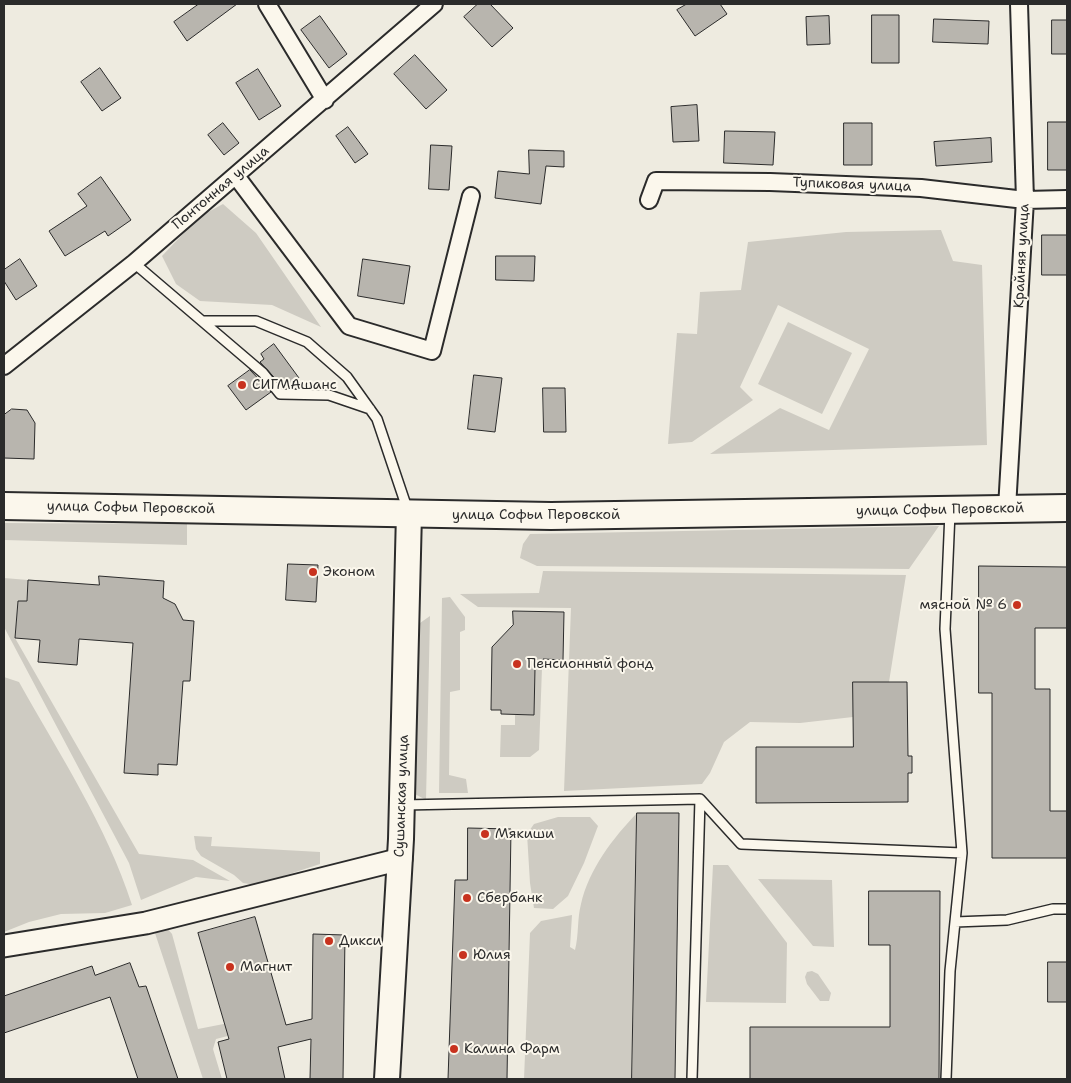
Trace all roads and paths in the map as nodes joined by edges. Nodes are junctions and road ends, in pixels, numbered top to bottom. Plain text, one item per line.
1 (266, 4) edge
2 (434, 4) edge
3 (1019, 4) edge
4 (325, 100) junction
5 (236, 176) junction
6 (471, 196) dead end
7 (1067, 199) edge
8 (650, 200) dead end
9 (1025, 200) junction
10 (134, 263) junction
11 (202, 321) junction
12 (4, 366) edge
13 (370, 409) junction
14 (4, 506) edge
15 (1007, 508) junction
16 (1067, 508) edge
17 (950, 509) junction
18 (408, 513) junction
19 (700, 799) junction
20 (402, 805) junction
21 (962, 853) junction
22 (401, 859) junction
23 (1067, 909) edge
24 (955, 922) junction
25 (4, 946) edge
26 (388, 1079) edge
27 (692, 1079) edge
28 (946, 1079) edge

1 - 4 street
2 - 4 street, Понтонная улица
3 - 9 street, Крайняя улица
4 - 5 street, Понтонная улица
5 - 6 street
5 - 10 street, Понтонная улица
7 - 9 street, Тупиковая улица
8 - 9 street, Тупиковая улица
9 - 15 street, Крайняя улица
10 - 11 lane
10 - 12 street, Понтонная улица
11 - 13 lane
11 - 13 lane
13 - 18 lane
14 - 18 main road, улица Софьи Перовской
15 - 16 main road, улица Софьи Перовской
15 - 17 main road, улица Софьи Перовской
17 - 18 main road, улица Софьи Перовской
17 - 21 lane
18 - 20 main road, Сушанская улица
19 - 20 lane
19 - 21 lane
19 - 27 lane
20 - 22 main road, Сушанская улица
21 - 24 lane
22 - 25 street
22 - 26 main road, Сушанская улица
23 - 24 lane
24 - 28 lane

